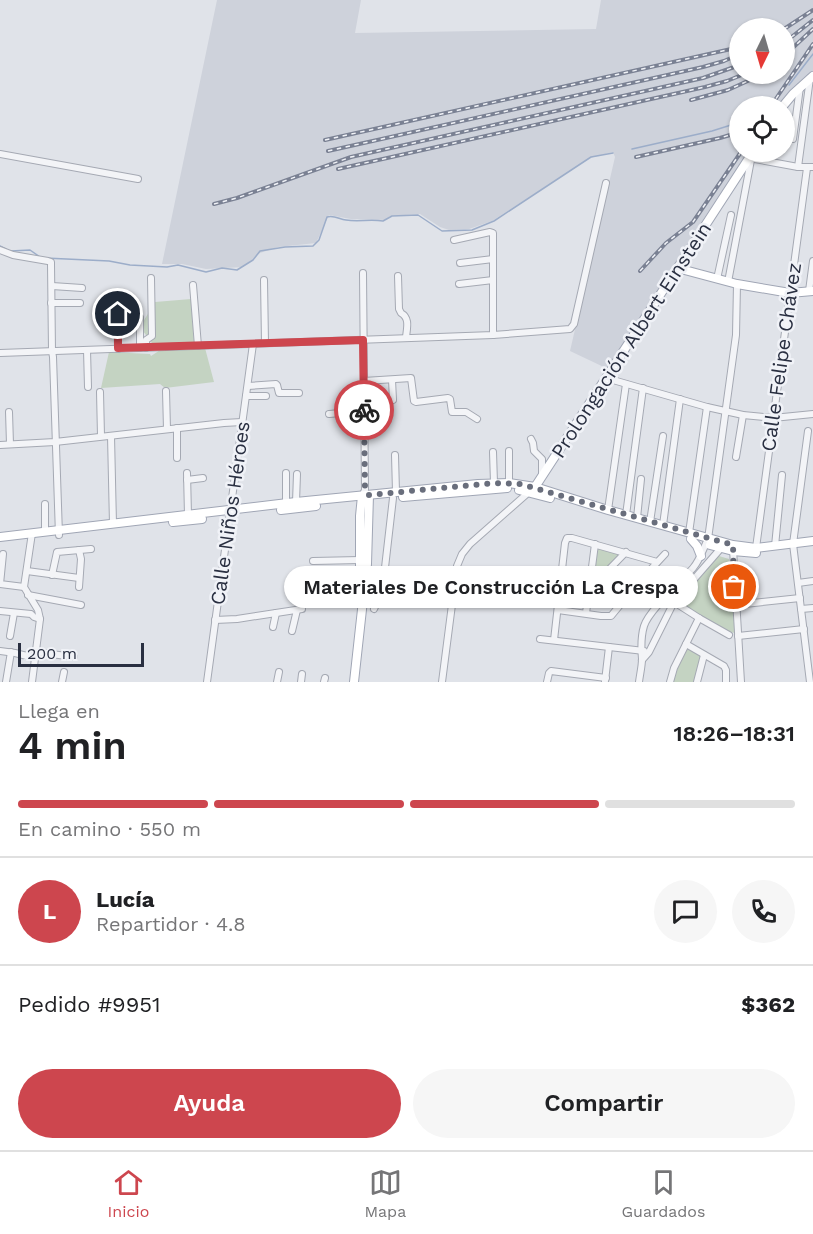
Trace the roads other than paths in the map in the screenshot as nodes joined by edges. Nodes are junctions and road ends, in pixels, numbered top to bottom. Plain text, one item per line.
1 (812, 77) edge
2 (800, 87) junction
3 (791, 96) edge
4 (795, 124) edge
5 (0, 154) edge
6 (747, 162) edge
7 (750, 162) edge
8 (777, 162) edge
9 (798, 167) junction
10 (810, 167) edge
11 (138, 179) dead end
12 (606, 183) dead end
13 (731, 215) dead end
14 (454, 240) dead end
15 (0, 250) edge
16 (493, 260) junction
17 (813, 261) edge
18 (460, 263) dead end
19 (677, 268) junction
20 (363, 273) dead end
21 (398, 276) dead end
22 (152, 278) dead end
23 (717, 279) junction
24 (264, 280) dead end
25 (493, 280) junction
26 (732, 283) junction
27 (459, 284) dead end
28 (193, 285) dead end
29 (52, 286) junction
30 (82, 288) dead end
31 (811, 291) edge
32 (790, 293) junction
33 (117, 297) dead end
34 (51, 303) junction
35 (80, 303) dead end
36 (140, 318) dead end
37 (492, 335) junction
38 (406, 337) junction
39 (363, 340) junction
40 (265, 343) junction
41 (253, 344) junction
42 (198, 346) junction
43 (118, 348) junction
44 (143, 348) junction
45 (87, 350) junction
46 (52, 351) junction
47 (0, 353) edge
48 (606, 378) junction
49 (392, 380) junction
50 (364, 381) junction
51 (626, 384) junction
52 (248, 386) junction
53 (88, 387) dead end
54 (643, 388) junction
55 (166, 391) dead end
56 (100, 392) dead end
57 (299, 393) dead end
58 (246, 396) junction
59 (266, 396) dead end
60 (680, 399) junction
61 (393, 400) dead end
62 (707, 407) junction
63 (726, 411) junction
64 (9, 412) dead end
65 (389, 413) dead end
66 (329, 414) dead end
67 (813, 414) edge
68 (364, 415) junction
69 (743, 415) junction
70 (773, 418) junction
71 (477, 419) dead end
72 (242, 422) junction
73 (344, 423) dead end
74 (177, 428) junction
75 (167, 429) junction
76 (808, 431) dead end
77 (101, 436) junction
78 (111, 436) junction
79 (663, 436) dead end
80 (531, 439) dead end
81 (55, 442) junction
82 (10, 444) junction
83 (0, 445) edge
84 (509, 451) dead end
85 (493, 452) dead end
86 (395, 455) dead end
87 (736, 457) dead end
88 (177, 458) dead end
89 (286, 473) dead end
90 (297, 474) dead end
91 (782, 475) dead end
92 (202, 478) dead end
93 (541, 478) junction
94 (641, 479) dead end
95 (494, 483) junction
96 (509, 483) junction
97 (532, 490) junction
98 (395, 495) junction
99 (365, 496) junction
100 (296, 502) junction
101 (45, 504) dead end
102 (286, 504) junction
103 (608, 510) junction
104 (229, 513) junction
105 (188, 515) junction
106 (626, 515) junction
107 (637, 518) junction
108 (650, 522) junction
109 (113, 524) junction
110 (663, 525) junction
111 (45, 532) junction
112 (58, 533) junction
113 (32, 536) junction
114 (690, 536) junction
115 (0, 537) edge
116 (813, 541) edge
117 (0, 542) edge
118 (707, 542) junction
119 (595, 544) junction
120 (775, 546) junction
121 (728, 547) junction
122 (793, 547) junction
123 (813, 547) edge
124 (756, 548) junction
125 (91, 549) dead end
126 (79, 550) junction
127 (626, 552) junction
128 (665, 554) dead end
129 (701, 556) junction
130 (2, 559) edge
131 (360, 560) junction
132 (313, 561) dead end
133 (657, 562) junction
134 (27, 571) junction
135 (52, 575) junction
136 (79, 578) junction
137 (813, 581) edge
138 (362, 582) junction
139 (639, 582) junction
140 (798, 583) junction
141 (0, 584) edge
142 (24, 586) junction
143 (79, 587) dead end
144 (680, 589) junction
145 (590, 590) junction
146 (28, 595) junction
147 (364, 596) junction
148 (43, 597) junction
149 (380, 597) junction
150 (800, 598) junction
151 (674, 602) junction
152 (660, 604) junction
153 (81, 605) dead end
154 (735, 605) junction
155 (36, 607) junction
156 (813, 608) edge
157 (374, 609) dead end
158 (801, 609) junction
159 (558, 610) junction
160 (0, 611) edge
161 (14, 613) junction
162 (276, 613) junction
163 (586, 613) junction
164 (31, 614) junction
165 (699, 618) junction
166 (40, 619) junction
167 (215, 620) junction
168 (273, 627) dead end
169 (804, 629) junction
170 (292, 631) dead end
171 (729, 635) dead end
172 (10, 636) dead end
173 (738, 636) junction
174 (540, 639) dead end
175 (554, 640) junction
176 (686, 644) junction
177 (609, 647) junction
178 (0, 651) edge
179 (641, 651) junction
180 (11, 652) junction
181 (649, 652) junction
182 (35, 655) junction
183 (704, 655) junction
184 (74, 657) dead end
185 (642, 661) junction
186 (64, 672) dead end
187 (279, 672) dead end
188 (302, 674) dead end
189 (579, 674) junction
190 (4, 677) edge
191 (606, 680) edge
192 (32, 682) edge
193 (62, 682) edge
194 (207, 682) edge
195 (277, 682) edge
196 (301, 682) edge
197 (349, 682) edge
198 (354, 682) edge
199 (442, 682) edge
200 (547, 682) edge
201 (578, 682) edge
202 (639, 682) edge
203 (670, 682) edge
204 (697, 682) edge
205 (726, 682) edge
206 (741, 682) edge
207 (810, 682) edge

1 - 2 main road
1 - 9 street
2 - 3 main road
2 - 4 street
5 - 11 street
6 - 19 main road, Prolongación Albert Einstein
7 - 26 street
8 - 9 street
9 - 10 street
10 - 32 street, Calle Felipe Chávez
12 - 37 street
13 - 23 street
14 - 16 street
15 - 29 street
16 - 18 street
16 - 25 street
17 - 31 street
19 - 23 main road
19 - 48 main road, Prolongación Albert Einstein
20 - 39 street
21 - 38 street
22 - 44 street
23 - 26 main road
24 - 40 street
25 - 27 street
25 - 37 street
26 - 32 main road
26 - 63 street
28 - 42 street
29 - 30 street
29 - 34 street
31 - 32 main road
32 - 70 street, Calle Felipe Chávez
33 - 43 street
34 - 35 street
34 - 46 street
36 - 44 street
37 - 38 street
38 - 39 street
39 - 40 street
39 - 50 street
40 - 41 street
41 - 42 street
41 - 52 street, Calle Niños Héroes
42 - 44 street
43 - 44 street
43 - 45 street
45 - 46 street
45 - 53 street
46 - 47 street
46 - 81 street
48 - 51 street
48 - 93 main road, Prolongación Albert Einstein
49 - 50 street
49 - 61 street
49 - 71 street
50 - 68 street
51 - 54 street
51 - 103 street
52 - 57 street
52 - 58 street, Calle Niños Héroes
54 - 60 street
54 - 106 street
55 - 75 street
56 - 77 street
58 - 59 street
58 - 72 street, Calle Niños Héroes
60 - 62 street
60 - 110 street
62 - 63 street
62 - 114 street
63 - 69 street
63 - 118 street
64 - 82 street
65 - 68 street
66 - 68 street
67 - 70 street
68 - 73 street
68 - 99 street
69 - 70 street
69 - 87 street
70 - 124 street, Calle Felipe Chávez
72 - 74 street
72 - 104 street, Calle Niños Héroes
74 - 75 street
74 - 88 street
75 - 78 street
76 - 122 street
77 - 78 street
77 - 81 street
78 - 109 street
79 - 108 street
80 - 93 street
81 - 82 street
81 - 112 street
82 - 83 street
84 - 96 street
85 - 95 street
86 - 98 street
89 - 102 street
90 - 100 street
91 - 120 street
92 - 105 street
93 - 97 main road, Prolongación Albert Einstein
94 - 107 street
95 - 96 main road
95 - 98 main road
96 - 97 main road
97 - 98 main road
97 - 103 main road
97 - 114 main road
97 - 199 street, Prolongación Albert Einstein
98 - 99 main road
98 - 149 street
99 - 100 main road
99 - 104 main road
99 - 131 main road
99 - 138 main road
100 - 102 main road
101 - 111 street
102 - 104 main road
103 - 106 main road
104 - 105 main road
104 - 112 main road
104 - 167 street, Calle Niños Héroes
105 - 109 main road
106 - 107 main road
107 - 108 main road
108 - 110 main road
109 - 112 main road
110 - 114 main road
111 - 112 main road
111 - 113 main road
112 - 113 main road
113 - 115 main road
113 - 117 main road
113 - 134 street
114 - 118 main road
114 - 129 main road
116 - 122 main road
118 - 121 main road
118 - 129 street
119 - 127 street
119 - 145 street
119 - 159 street
120 - 122 main road
120 - 124 main road
121 - 122 main road
121 - 124 main road
121 - 144 street
121 - 154 street
122 - 123 main road
122 - 140 street
125 - 126 street
126 - 135 street
126 - 136 street
127 - 133 street
127 - 145 street
128 - 133 street
129 - 144 street
130 - 141 street
131 - 132 street
131 - 138 main road
133 - 139 street
134 - 135 street
134 - 142 street
135 - 136 street
136 - 143 street
137 - 140 street
138 - 147 main road
138 - 197 main road
139 - 152 street
139 - 163 street
140 - 150 street
141 - 142 street
142 - 146 street
144 - 151 street
144 - 152 street
145 - 163 street
146 - 148 street
146 - 155 street
147 - 149 street
147 - 198 main road
148 - 153 street
148 - 155 street
149 - 157 street
150 - 154 street
150 - 158 street
151 - 165 street
151 - 181 street
152 - 179 street
154 - 173 street
155 - 164 street
155 - 166 street
156 - 158 street
158 - 169 street
159 - 163 street
159 - 175 street
160 - 161 street
161 - 164 street
161 - 172 street
162 - 167 street
162 - 168 street
162 - 170 street
164 - 166 street
165 - 171 street
165 - 176 street
166 - 182 street
167 - 194 street, Calle Niños Héroes
169 - 173 street
169 - 207 street
173 - 206 street
174 - 175 street
175 - 177 street
176 - 183 street
176 - 203 street
177 - 179 street
177 - 191 street
178 - 180 street
179 - 181 street
179 - 185 street
180 - 182 street
180 - 190 street
181 - 185 street
182 - 184 street
182 - 192 street
183 - 204 street
183 - 205 street
185 - 202 street
186 - 193 street
187 - 195 street
188 - 196 street
189 - 191 street
189 - 200 street
189 - 201 street

